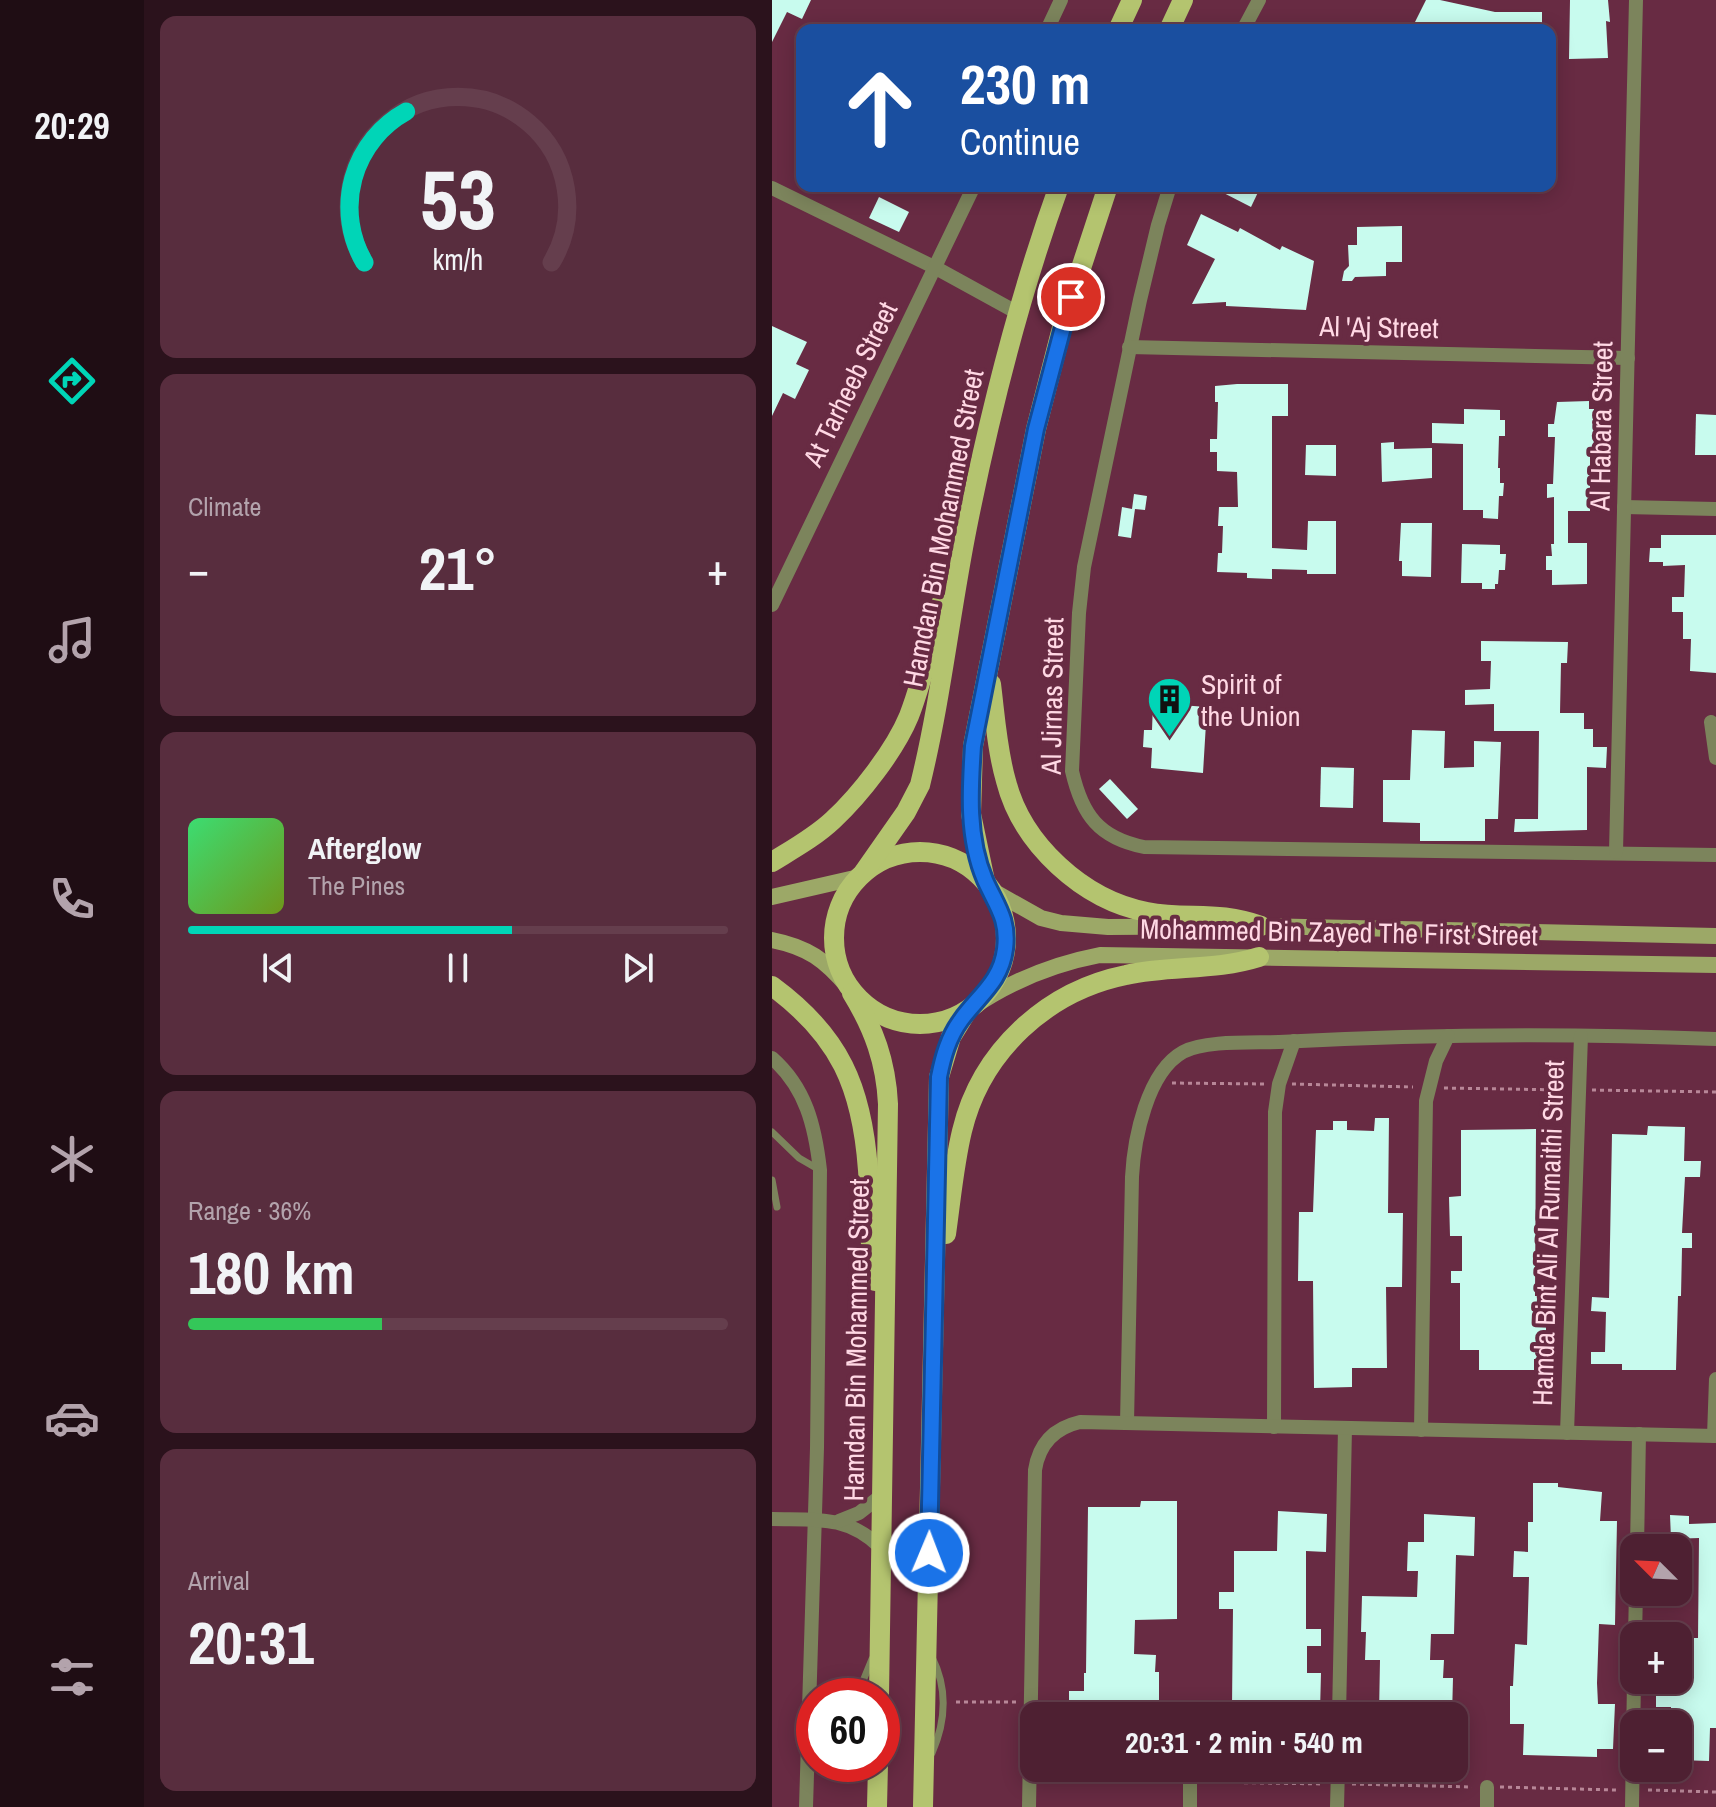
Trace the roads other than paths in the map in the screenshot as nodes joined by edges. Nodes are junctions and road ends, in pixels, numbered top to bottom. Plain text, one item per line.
1 (1061, 0) edge
2 (1132, 0) edge
3 (1183, 0) edge
4 (1259, 0) edge
5 (1636, 0) edge
6 (1050, 24) edge
7 (1121, 24) edge
8 (1172, 24) edge
9 (1246, 24) edge
10 (772, 188) edge
11 (971, 192) edge
12 (1057, 192) edge
13 (1106, 192) edge
14 (1168, 192) edge
15 (936, 268) junction
16 (1018, 313) junction
17 (1129, 347) junction
18 (1628, 358) junction
19 (1624, 507) junction
20 (1716, 509) edge
21 (967, 528) junction
22 (772, 605) edge
23 (989, 664) junction
24 (1711, 722) dead end
25 (1716, 758) edge
26 (1616, 852) junction
27 (1716, 855) edge
28 (772, 862) edge
29 (862, 874) junction
30 (989, 886) junction
31 (772, 897) edge
32 (1261, 926) junction
33 (1716, 936) edge
34 (772, 940) edge
35 (1259, 957) junction
36 (1716, 965) edge
37 (772, 986) edge
38 (850, 990) junction
39 (970, 1009) junction
40 (1448, 1036) junction
41 (1581, 1036) junction
42 (1716, 1039) edge
43 (1294, 1041) junction
44 (772, 1058) edge
45 (772, 1132) edge
46 (820, 1170) junction
47 (772, 1180) edge
48 (777, 1207) dead end
49 (883, 1322) junction
50 (933, 1333) junction
51 (1716, 1379) edge
52 (1127, 1423) junction
53 (1274, 1427) junction
54 (1345, 1428) junction
55 (1421, 1430) junction
56 (1567, 1433) junction
57 (1639, 1434) junction
58 (1715, 1436) edge
59 (882, 1495) junction
60 (772, 1519) edge
61 (813, 1520) junction
62 (839, 1521) junction
63 (1637, 1534) edge
64 (880, 1547) junction
65 (927, 1646) junction
66 (879, 1647) junction
67 (865, 1678) edge
68 (879, 1678) edge
69 (1634, 1694) edge
70 (1339, 1702) edge
71 (924, 1769) junction
72 (878, 1782) edge
73 (1190, 1782) road end
74 (1337, 1782) edge
75 (1487, 1787) road end
76 (806, 1807) edge
77 (877, 1807) edge
78 (923, 1807) edge
79 (1029, 1807) edge
80 (1190, 1807) edge
81 (1337, 1807) edge
82 (1487, 1807) edge
83 (1632, 1807) edge

1 - 6 street
2 - 7 main road
3 - 8 main road
4 - 9 street
5 - 18 street, Al Habara Street
10 - 15 street
11 - 15 street, At Tarheeb Street
12 - 16 main road, Hamdan Bin Mohammed Street
13 - 23 main road
14 - 17 street, Al Jirnas Street
15 - 16 street
15 - 22 street, At Tarheeb Street
16 - 21 main road, Hamdan Bin Mohammed Street
17 - 18 street, Al 'Aj Street
17 - 26 street, Al Jirnas Street
18 - 19 street, Al Habara Street
19 - 20 street
19 - 26 street, Al Habara Street
21 - 28 main road
21 - 29 main road, Hamdan Bin Mohammed Street
23 - 30 main road
23 - 32 main road
24 - 25 street
26 - 27 street, Al Jirnas Street
29 - 30 main road
29 - 31 main road
29 - 38 main road
30 - 32 main road, Mohammed Bin Zayed The First Street
30 - 39 main road
32 - 33 main road, Mohammed Bin Zayed The First Street
34 - 38 main road
35 - 36 main road, Mohammed Bin Zayed The First Street
35 - 39 main road, Mohammed Bin Zayed The First Street
35 - 50 main road
37 - 49 main road
38 - 39 main road
38 - 49 main road, Hamdan Bin Mohammed Street
39 - 50 main road
40 - 41 street
40 - 43 street
40 - 55 street
41 - 42 street
41 - 56 street, Hamda Bint Ali Al Rumaithi Street
43 - 52 street
43 - 53 street
44 - 46 street
45 - 46 lane
46 - 61 street
47 - 48 lane
49 - 59 main road, Hamdan Bin Mohammed Street
50 - 65 main road
51 - 58 street, Hamda Bint Ali Al Rumaithi Street
52 - 53 street, Hamda Bint Ali Al Rumaithi Street
52 - 79 street, Hamda Bint Ali Al Rumaithi Street
53 - 54 street, Hamda Bint Ali Al Rumaithi Street
54 - 55 street, Hamda Bint Ali Al Rumaithi Street
54 - 70 street
55 - 56 street, Hamda Bint Ali Al Rumaithi Street
56 - 57 street, Hamda Bint Ali Al Rumaithi Street
57 - 58 street, Hamda Bint Ali Al Rumaithi Street
57 - 63 street
59 - 62 street
59 - 64 main road, Hamdan Bin Mohammed Street
60 - 61 street
61 - 62 street
61 - 76 street
62 - 64 street
64 - 66 main road, Hamdan Bin Mohammed Street
65 - 71 main road
65 - 71 lane
66 - 67 lane
66 - 68 main road, Hamdan Bin Mohammed Street
69 - 83 street
71 - 78 main road
72 - 77 main road
73 - 80 street
74 - 81 street
75 - 82 street

